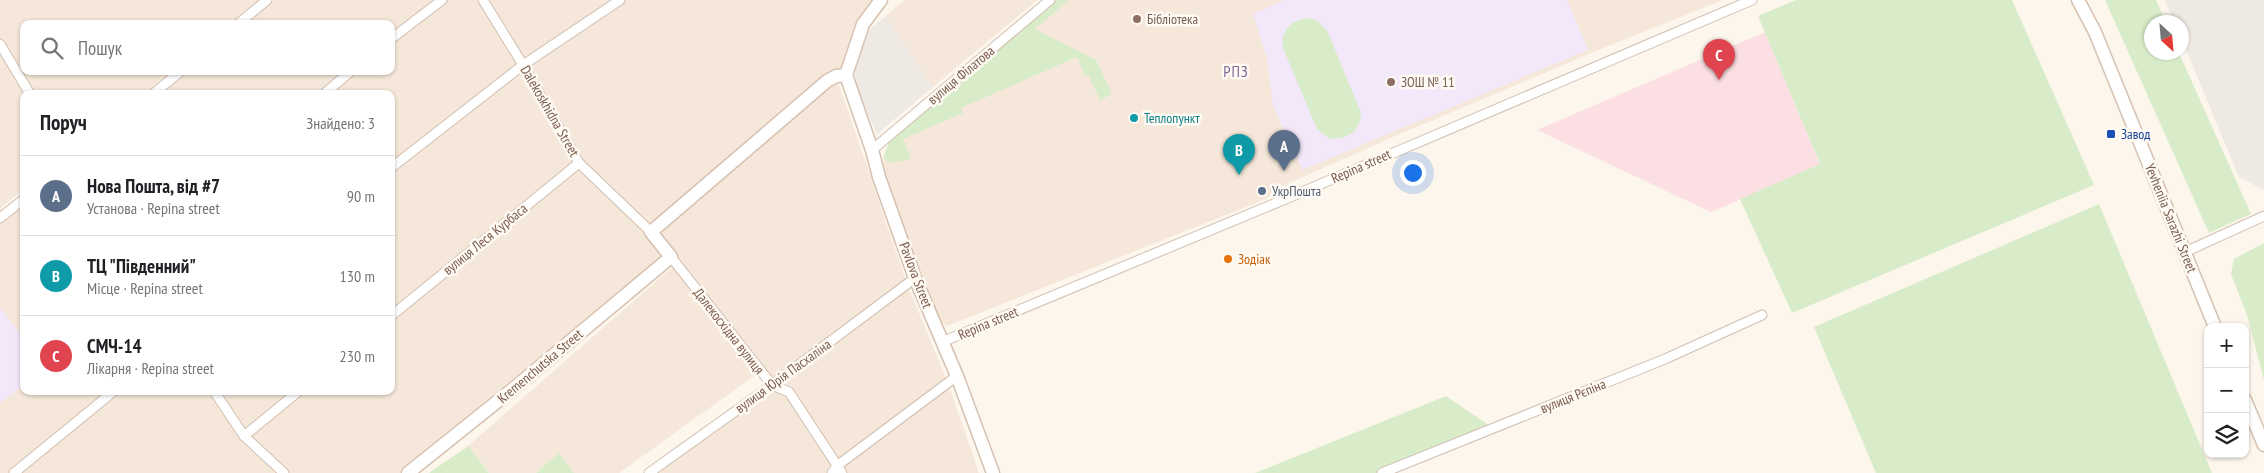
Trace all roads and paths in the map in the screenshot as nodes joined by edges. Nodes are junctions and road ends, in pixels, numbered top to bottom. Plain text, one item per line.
1 (267, 0) edge
2 (442, 0) edge
3 (482, 0) edge
4 (620, 0) edge
5 (881, 0) edge
6 (1050, 0) edge
7 (1752, 0) edge
8 (2078, 0) edge
9 (243, 20) edge
10 (395, 36) edge
11 (0, 44) edge
12 (524, 65) junction
13 (176, 75) edge
14 (346, 75) edge
15 (846, 75) junction
16 (28, 90) edge
17 (158, 90) edge
18 (329, 90) edge
19 (872, 150) junction
20 (579, 163) junction
21 (395, 165) edge
22 (20, 202) edge
23 (2264, 216) edge
24 (0, 218) edge
25 (650, 232) junction
26 (2185, 252) junction
27 (670, 257) junction
28 (915, 278) junction
29 (395, 313) edge
30 (1762, 315) dead end
31 (2213, 323) edge
32 (942, 342) junction
33 (958, 376) junction
34 (772, 385) junction
35 (109, 395) edge
36 (217, 395) edge
37 (294, 395) edge
38 (2249, 409) edge
39 (244, 436) junction
40 (2264, 445) edge
41 (837, 470) edge
42 (14, 473) edge
43 (284, 473) edge
44 (408, 473) edge
45 (649, 473) edge
46 (993, 473) edge
47 (1382, 473) edge

1 - 9 street
2 - 10 street
3 - 12 street, Dalekoskhidna Street
4 - 12 street
5 - 15 street
6 - 19 street, вулиця Філатова
7 - 32 street, Repina street
8 - 26 street, Yevheniia Sarazhi Street
11 - 16 street
12 - 20 street, Dalekoskhidna Street
12 - 21 street
13 - 17 street
14 - 18 street
15 - 19 street, Pavlova Street
15 - 25 street
19 - 28 street, Pavlova Street
20 - 25 street, Dalekoskhidna Street
20 - 29 street, вулиця Леся Курбаса
22 - 24 street
23 - 26 street
25 - 27 street, Dalekoskhidna Street
26 - 31 street, Yevheniia Sarazhi Street
27 - 34 street, Далекосхідна вулиця
27 - 44 street, Kremenchutska Street
28 - 32 street, Pavlova Street
28 - 34 street, вулиця Юрія Пасхаліна
30 - 47 street, вулиця Рєпіна
32 - 33 street, Pavlova Street
33 - 41 street
33 - 46 street, Pavlova Street
34 - 41 street, Далекосхідна вулиця
34 - 45 street, вулиця Юрія Пасхаліна
35 - 42 street
36 - 39 street
37 - 39 street
38 - 40 street
39 - 43 street

